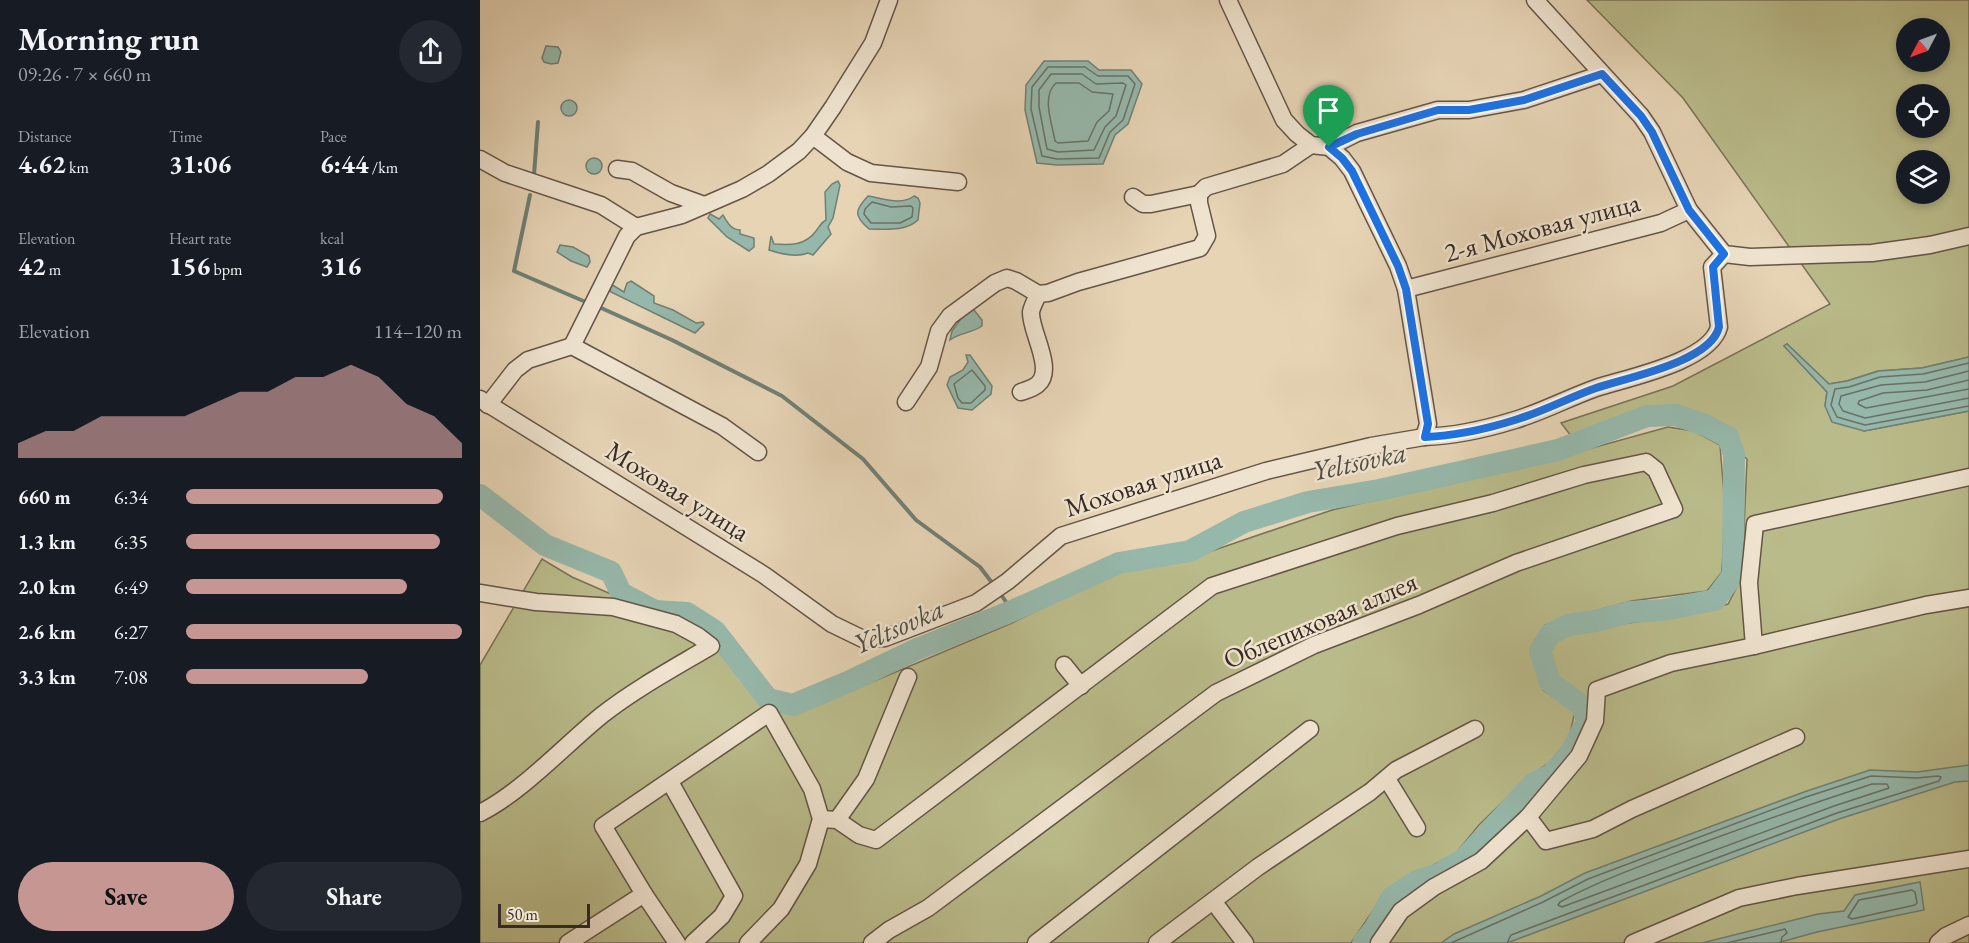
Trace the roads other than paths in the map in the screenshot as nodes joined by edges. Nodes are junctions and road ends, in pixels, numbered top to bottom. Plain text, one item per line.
1 (890, 0) edge
2 (1228, 0) edge
3 (1535, 0) edge
4 (1602, 74) junction
5 (813, 136) junction
6 (1311, 145) junction
7 (1329, 147) junction
8 (480, 159) edge
9 (617, 168) dead end
10 (958, 182) dead end
11 (1199, 194) junction
12 (1133, 197) dead end
13 (704, 205) junction
14 (1689, 210) junction
15 (636, 227) junction
16 (1969, 236) edge
17 (1724, 254) junction
18 (1406, 289) junction
19 (1043, 294) junction
20 (572, 346) junction
21 (1022, 392) dead end
22 (484, 402) edge
23 (906, 402) dead end
24 (1425, 437) junction
25 (758, 452) dead end
26 (1969, 477) edge
27 (480, 593) edge
28 (1969, 598) edge
29 (1754, 646) junction
30 (1064, 665) dead end
31 (908, 678) dead end
32 (1081, 686) junction
33 (1310, 729) dead end
34 (1476, 729) dead end
35 (1796, 737) dead end
36 (1387, 779) junction
37 (670, 782) junction
38 (480, 813) edge
39 (1528, 817) junction
40 (829, 820) junction
41 (1417, 828) dead end
42 (1969, 859) edge
43 (644, 894) junction
44 (1213, 901) junction
45 (1969, 925) edge
46 (568, 943) edge
47 (676, 943) edge
48 (693, 943) edge
49 (748, 943) edge
50 (872, 943) edge
51 (1036, 943) edge
52 (1157, 943) edge
53 (1245, 943) edge
54 (1379, 943) edge
55 (1633, 943) edge
56 (1938, 943) edge

1 - 5 street
2 - 6 street
3 - 4 street
4 - 7 street
4 - 14 street
5 - 10 street
5 - 13 street
6 - 7 street
6 - 11 street
7 - 18 street
8 - 15 street
9 - 13 street
11 - 12 street
11 - 19 street
13 - 15 street
14 - 17 street
14 - 18 street, 2-я Моховая улица
15 - 20 street
16 - 17 street
17 - 24 street, Моховая улица
18 - 24 street
19 - 21 street
19 - 23 street
20 - 22 street
20 - 25 street
22 - 24 street, Моховая улица
26 - 29 street
27 - 38 street
28 - 29 street
29 - 39 street
30 - 32 street
31 - 40 street
32 - 40 street
32 - 50 street, Облепиховая аллея
33 - 51 street
34 - 36 street
35 - 39 street
36 - 41 street
36 - 44 street
37 - 40 street
37 - 43 street
37 - 48 street
39 - 54 street
40 - 49 street
42 - 55 street
43 - 46 street
43 - 47 street
44 - 52 street
44 - 53 street
45 - 56 street

